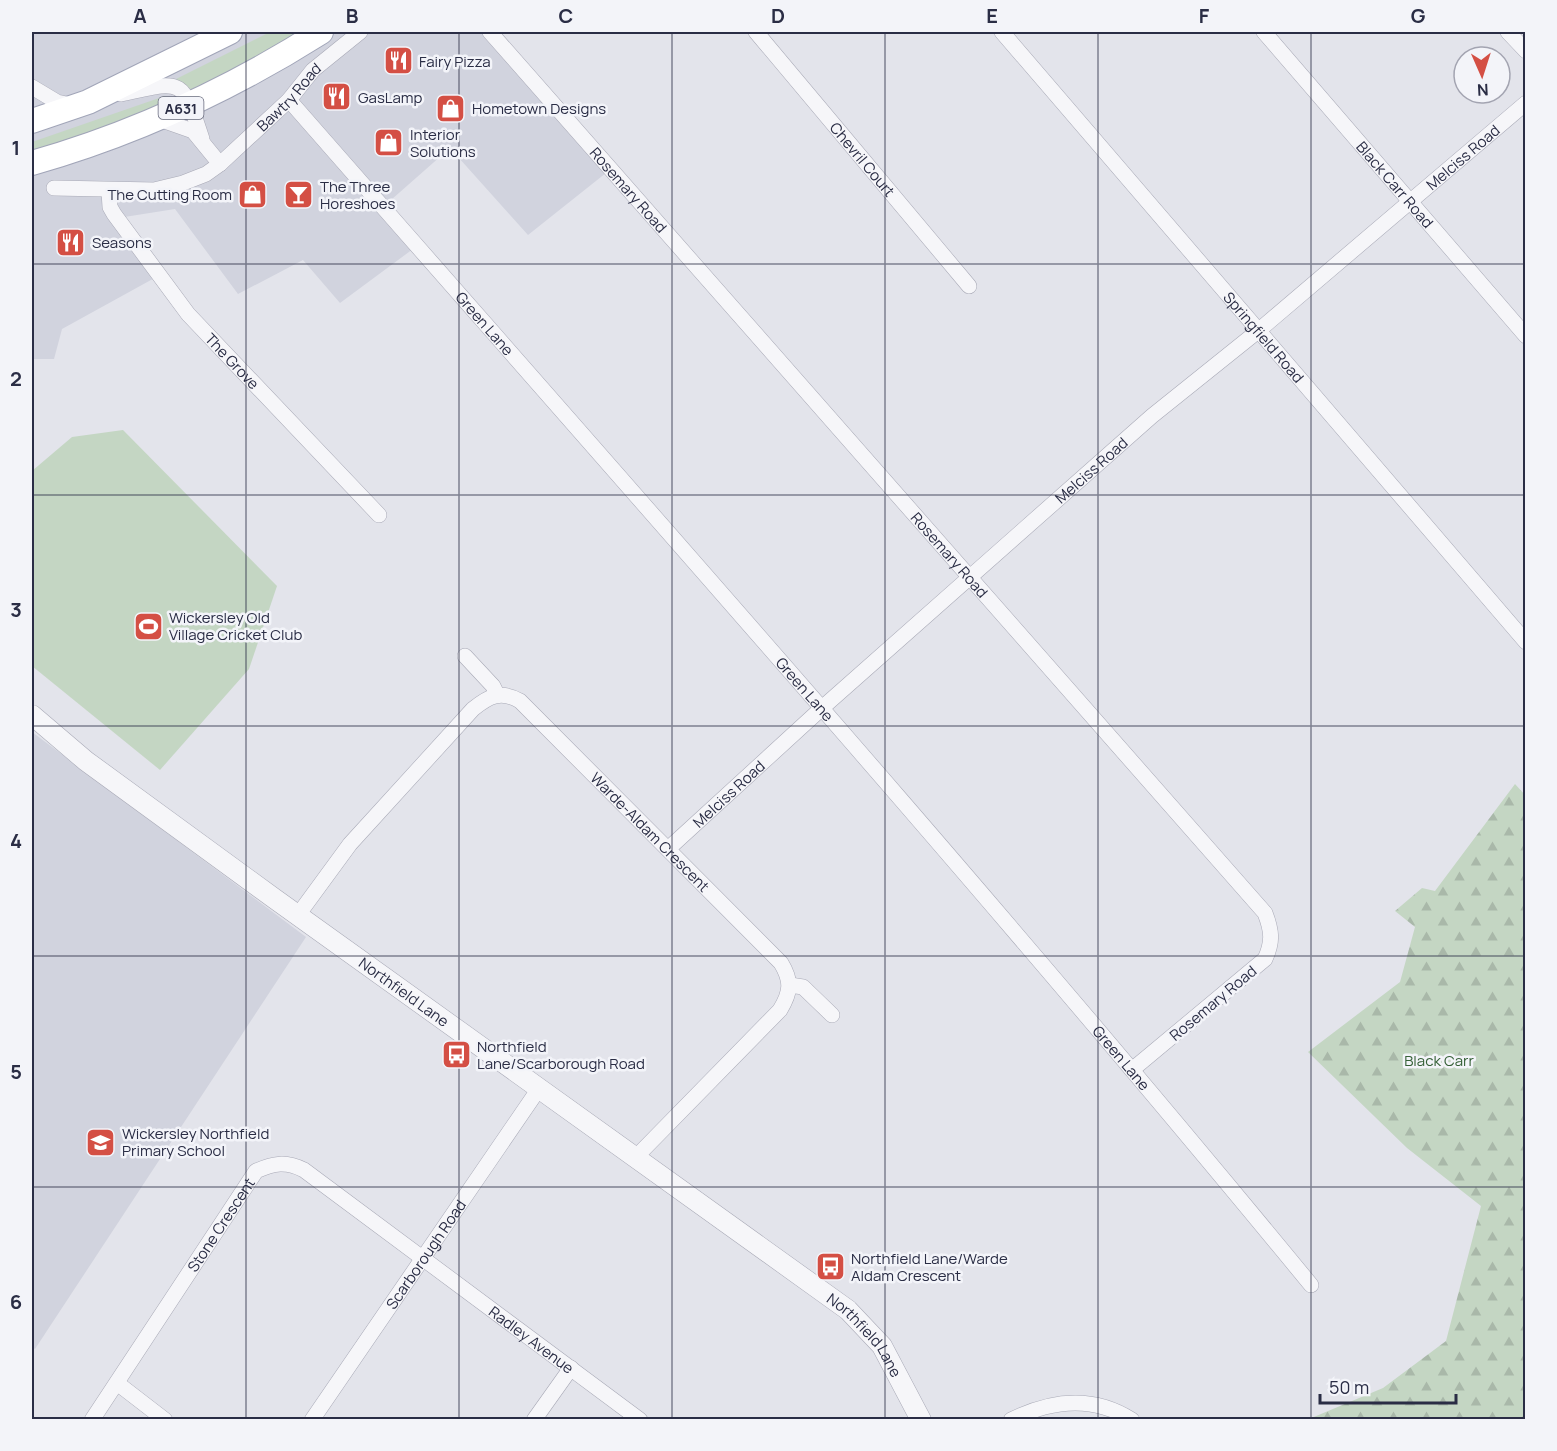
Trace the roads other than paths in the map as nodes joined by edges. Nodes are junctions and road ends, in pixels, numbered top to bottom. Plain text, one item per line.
1 (230, 32) edge
2 (321, 32) edge
3 (360, 32) edge
4 (490, 32) edge
5 (756, 32) edge
6 (1002, 32) edge
7 (1264, 32) edge
8 (1508, 32) edge
9 (1526, 51) edge
10 (32, 87) edge
11 (289, 100) junction
12 (190, 103) junction
13 (1526, 103) edge
14 (82, 104) junction
15 (156, 118) junction
16 (32, 121) edge
17 (202, 139) junction
18 (32, 163) edge
19 (220, 164) junction
20 (54, 188) dead end
21 (109, 191) junction
22 (1410, 202) junction
23 (969, 286) dead end
24 (1258, 331) junction
25 (1526, 336) edge
26 (379, 515) dead end
27 (970, 578) junction
28 (1526, 642) edge
29 (465, 656) dead end
30 (497, 694) junction
31 (822, 708) junction
32 (32, 715) edge
33 (668, 849) junction
34 (298, 915) junction
35 (790, 985) junction
36 (832, 1015) dead end
37 (1133, 1069) junction
38 (538, 1090) junction
39 (636, 1157) junction
40 (422, 1258) junction
41 (1311, 1285) dead end
42 (571, 1368) junction
43 (117, 1383) junction
44 (92, 1419) edge
45 (165, 1419) edge
46 (312, 1419) edge
47 (534, 1419) edge
48 (640, 1419) edge
49 (921, 1419) edge
50 (1011, 1419) edge
51 (1132, 1419) edge

1 - 14 main road
2 - 12 main road, Bawtry Road / A631
3 - 11 street, Bawtry Road
4 - 27 street, Rosemary Road
5 - 23 street, Chevril Court
6 - 24 street, Springfield Road
7 - 22 street, Black Carr Road
8 - 9 street
10 - 14 street
11 - 19 street, Bawtry Road
11 - 31 street, Green Lane
12 - 14 street
12 - 15 main road, Bawtry Road / A631
12 - 17 street
13 - 22 street, Melciss Road
14 - 16 main road
15 - 17 street
15 - 18 main road, Bawtry Road / A631
17 - 19 street
19 - 21 street, Bawtry Road
20 - 21 street, Bawtry Road
21 - 26 street, The Grove
22 - 24 street, Melciss Road
22 - 25 street, Black Carr Road
24 - 27 street, Melciss Road
24 - 28 street, Springfield Road
27 - 31 street, Melciss Road
27 - 37 street, Rosemary Road
29 - 30 street
30 - 33 street, Warde-Aldam Crescent
30 - 34 street
31 - 33 street, Melciss Road
31 - 37 street, Green Lane
32 - 34 street, Northfield Lane
33 - 35 street, Warde-Aldam Crescent
34 - 38 street, Northfield Lane
35 - 36 street
35 - 39 street
37 - 41 street, Green Lane
38 - 39 street, Northfield Lane
38 - 40 street, Scarborough Road
39 - 49 street, Northfield Lane
40 - 42 street, Radley Avenue
40 - 43 street, Stone Crescent
40 - 46 street, Scarborough Road
42 - 47 street
42 - 48 street, Radley Avenue
43 - 44 street, Stone Crescent
43 - 45 street
50 - 51 street

